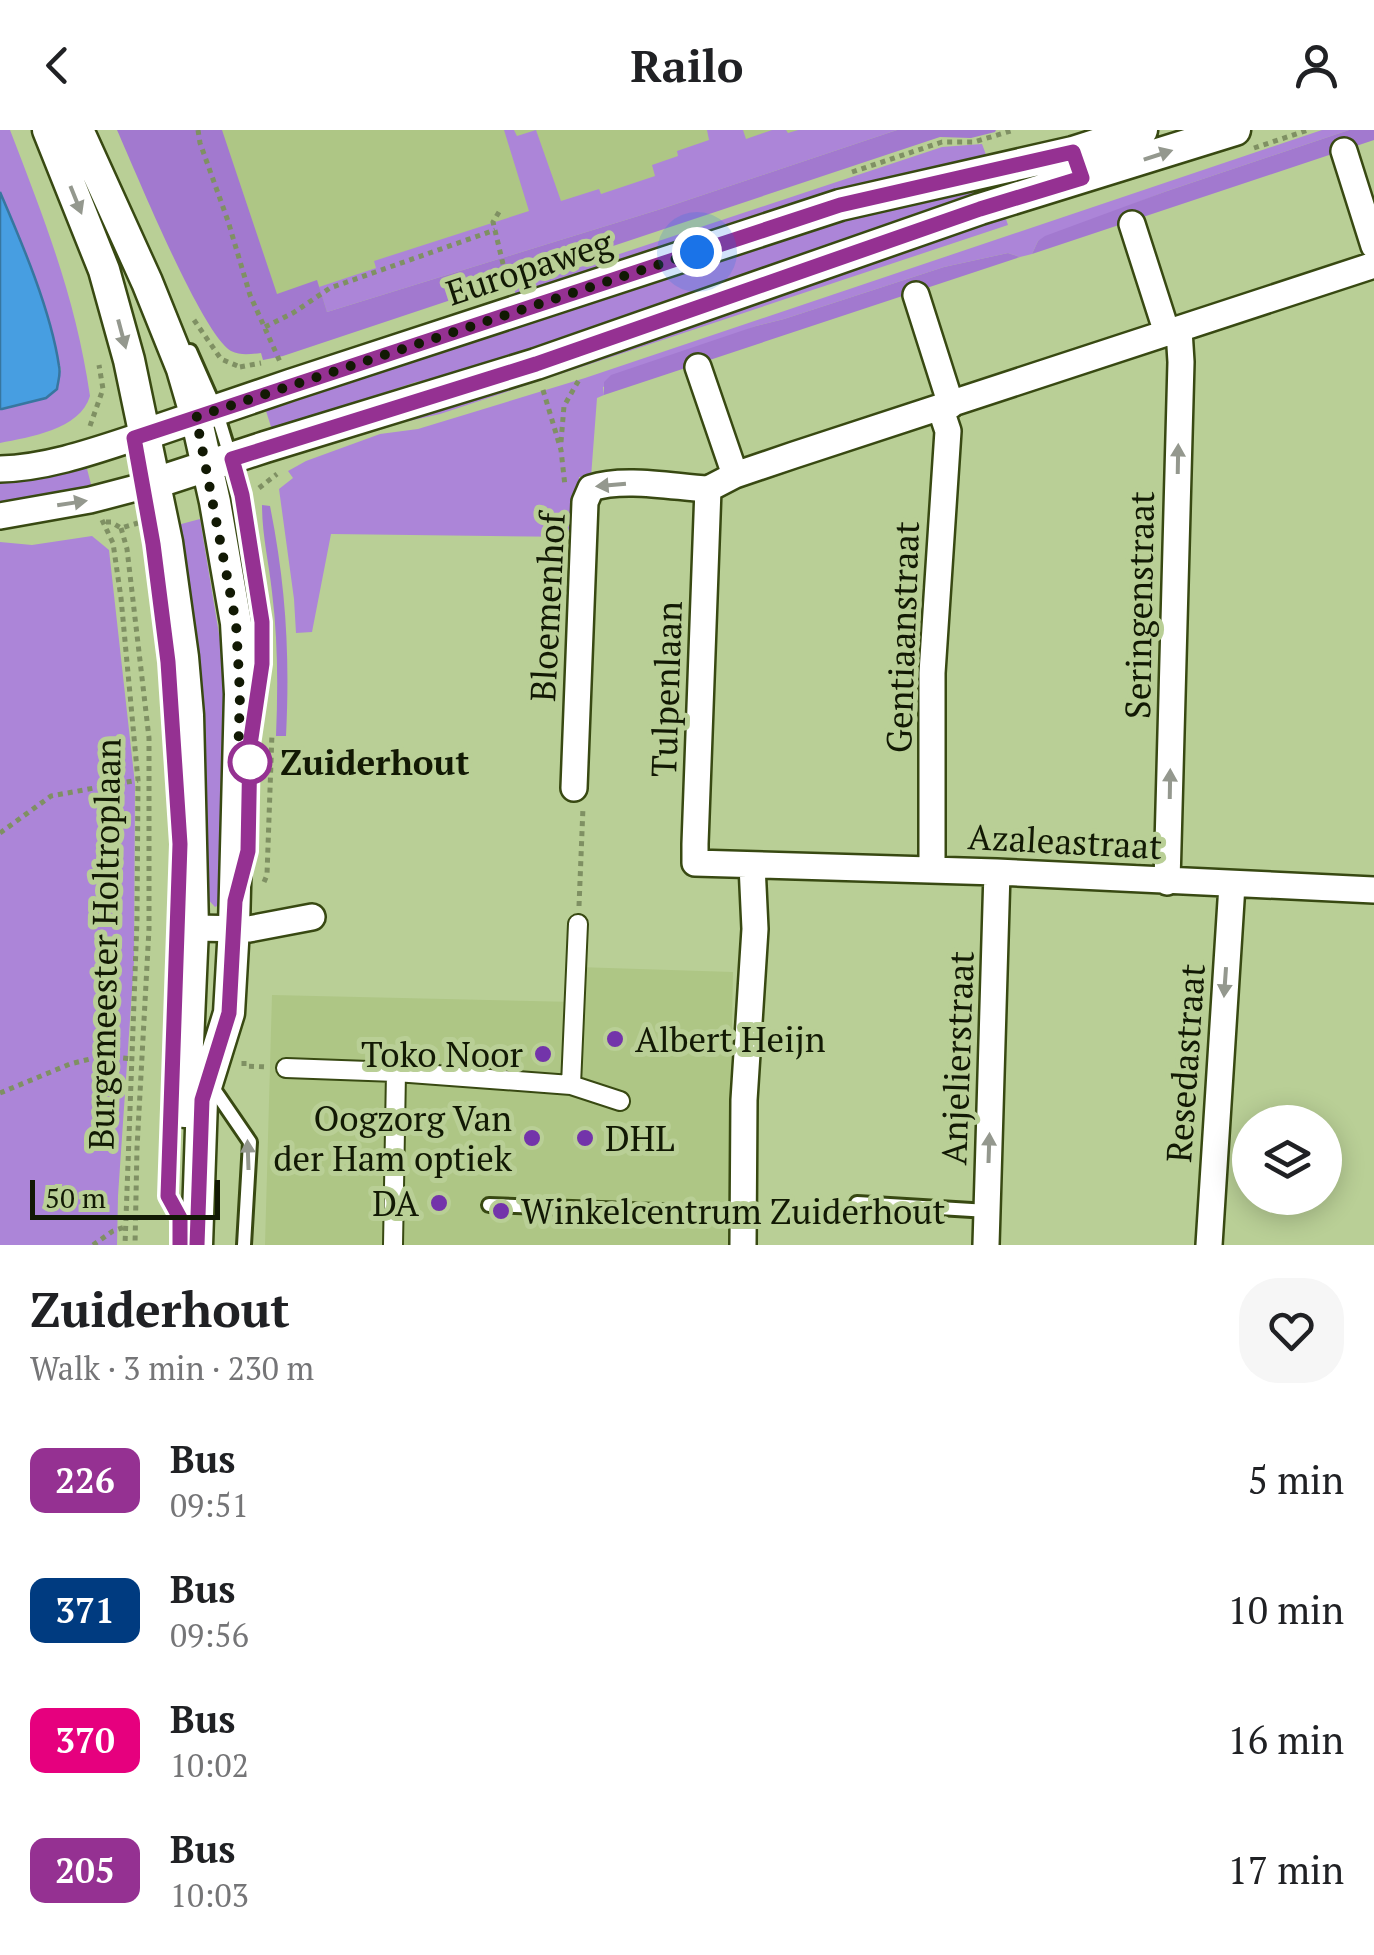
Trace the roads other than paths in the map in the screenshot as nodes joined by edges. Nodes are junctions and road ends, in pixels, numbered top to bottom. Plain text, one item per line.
1 (48, 130) edge
2 (78, 130) edge
3 (90, 130) edge
4 (1142, 130) edge
5 (1234, 130) edge
6 (1344, 151) dead end
7 (1073, 153) edge
8 (1132, 224) dead end
9 (1374, 246) edge
10 (1374, 265) edge
11 (916, 295) dead end
12 (1173, 332) junction
13 (698, 367) dead end
14 (946, 406) junction
15 (206, 414) junction
16 (140, 436) junction
17 (219, 463) junction
18 (0, 469) edge
19 (735, 475) junction
20 (149, 484) junction
21 (708, 490) junction
22 (0, 516) edge
23 (156, 564) dead end
24 (161, 603) dead end
25 (578, 797) road end
26 (752, 865) junction
27 (932, 870) junction
28 (996, 872) junction
29 (1167, 882) junction
30 (1232, 885) junction
31 (1374, 890) edge
32 (235, 914) junction
33 (312, 917) dead end
34 (578, 924) road end
35 (193, 928) junction
36 (286, 1068) road end
37 (396, 1072) junction
38 (209, 1076) junction
39 (571, 1085) junction
40 (620, 1102) dead end
41 (858, 1202) dead end
42 (489, 1205) dead end
43 (988, 1211) junction
44 (744, 1214) junction
45 (180, 1231) edge
46 (197, 1245) edge
47 (244, 1245) edge
48 (393, 1245) edge
49 (743, 1245) edge
50 (986, 1245) edge
51 (1209, 1245) edge

1 -> 16 street, Burgemeester Holtroplaan
2 - 15 street
3 - 15 lane
4 - 7 street, Europaweg
7 -> 5 street, Europaweg
6 - 9 street
7 - 15 street, Europaweg
7 - 17 street, Europaweg
8 - 12 street
10 - 12 street
11 - 14 street
12 - 14 street
29 -> 12 street, Seringenstraat
13 - 19 street
14 - 19 street
14 - 27 street, Gentiaanstraat
15 - 16 street, Europaweg
15 - 17 street
16 - 18 street, Europaweg
16 - 20 street, Burgemeester Holtroplaan
17 - 20 street, Europaweg
17 - 32 street
19 - 21 street
22 -> 20 street, Europaweg
20 - 23 lane, Burgemeester Holtroplaan
20 - 35 street, Burgemeester Holtroplaan
21 -> 25 street, Bloemenhof
21 - 26 street, Tulpenlaan
24 - 45 lane, Burgemeester Holtroplaan
26 - 27 street, Azaleastraat
26 - 44 street
27 - 28 street, Azaleastraat
28 - 29 street, Azaleastraat
43 -> 28 street, Anjelierstraat
29 - 30 street, Azaleastraat
30 - 31 street, Azaleastraat
30 -> 51 street, Resedastraat
32 - 33 street
32 - 35 street
32 - 38 street
34 - 39 street
35 - 45 street, Burgemeester Holtroplaan
36 - 37 street
37 - 39 street
37 - 48 street
38 - 46 street
47 -> 38 lane
39 - 40 street
41 - 43 lane
42 - 44 lane
43 - 50 street, Anjelierstraat
44 - 49 street

